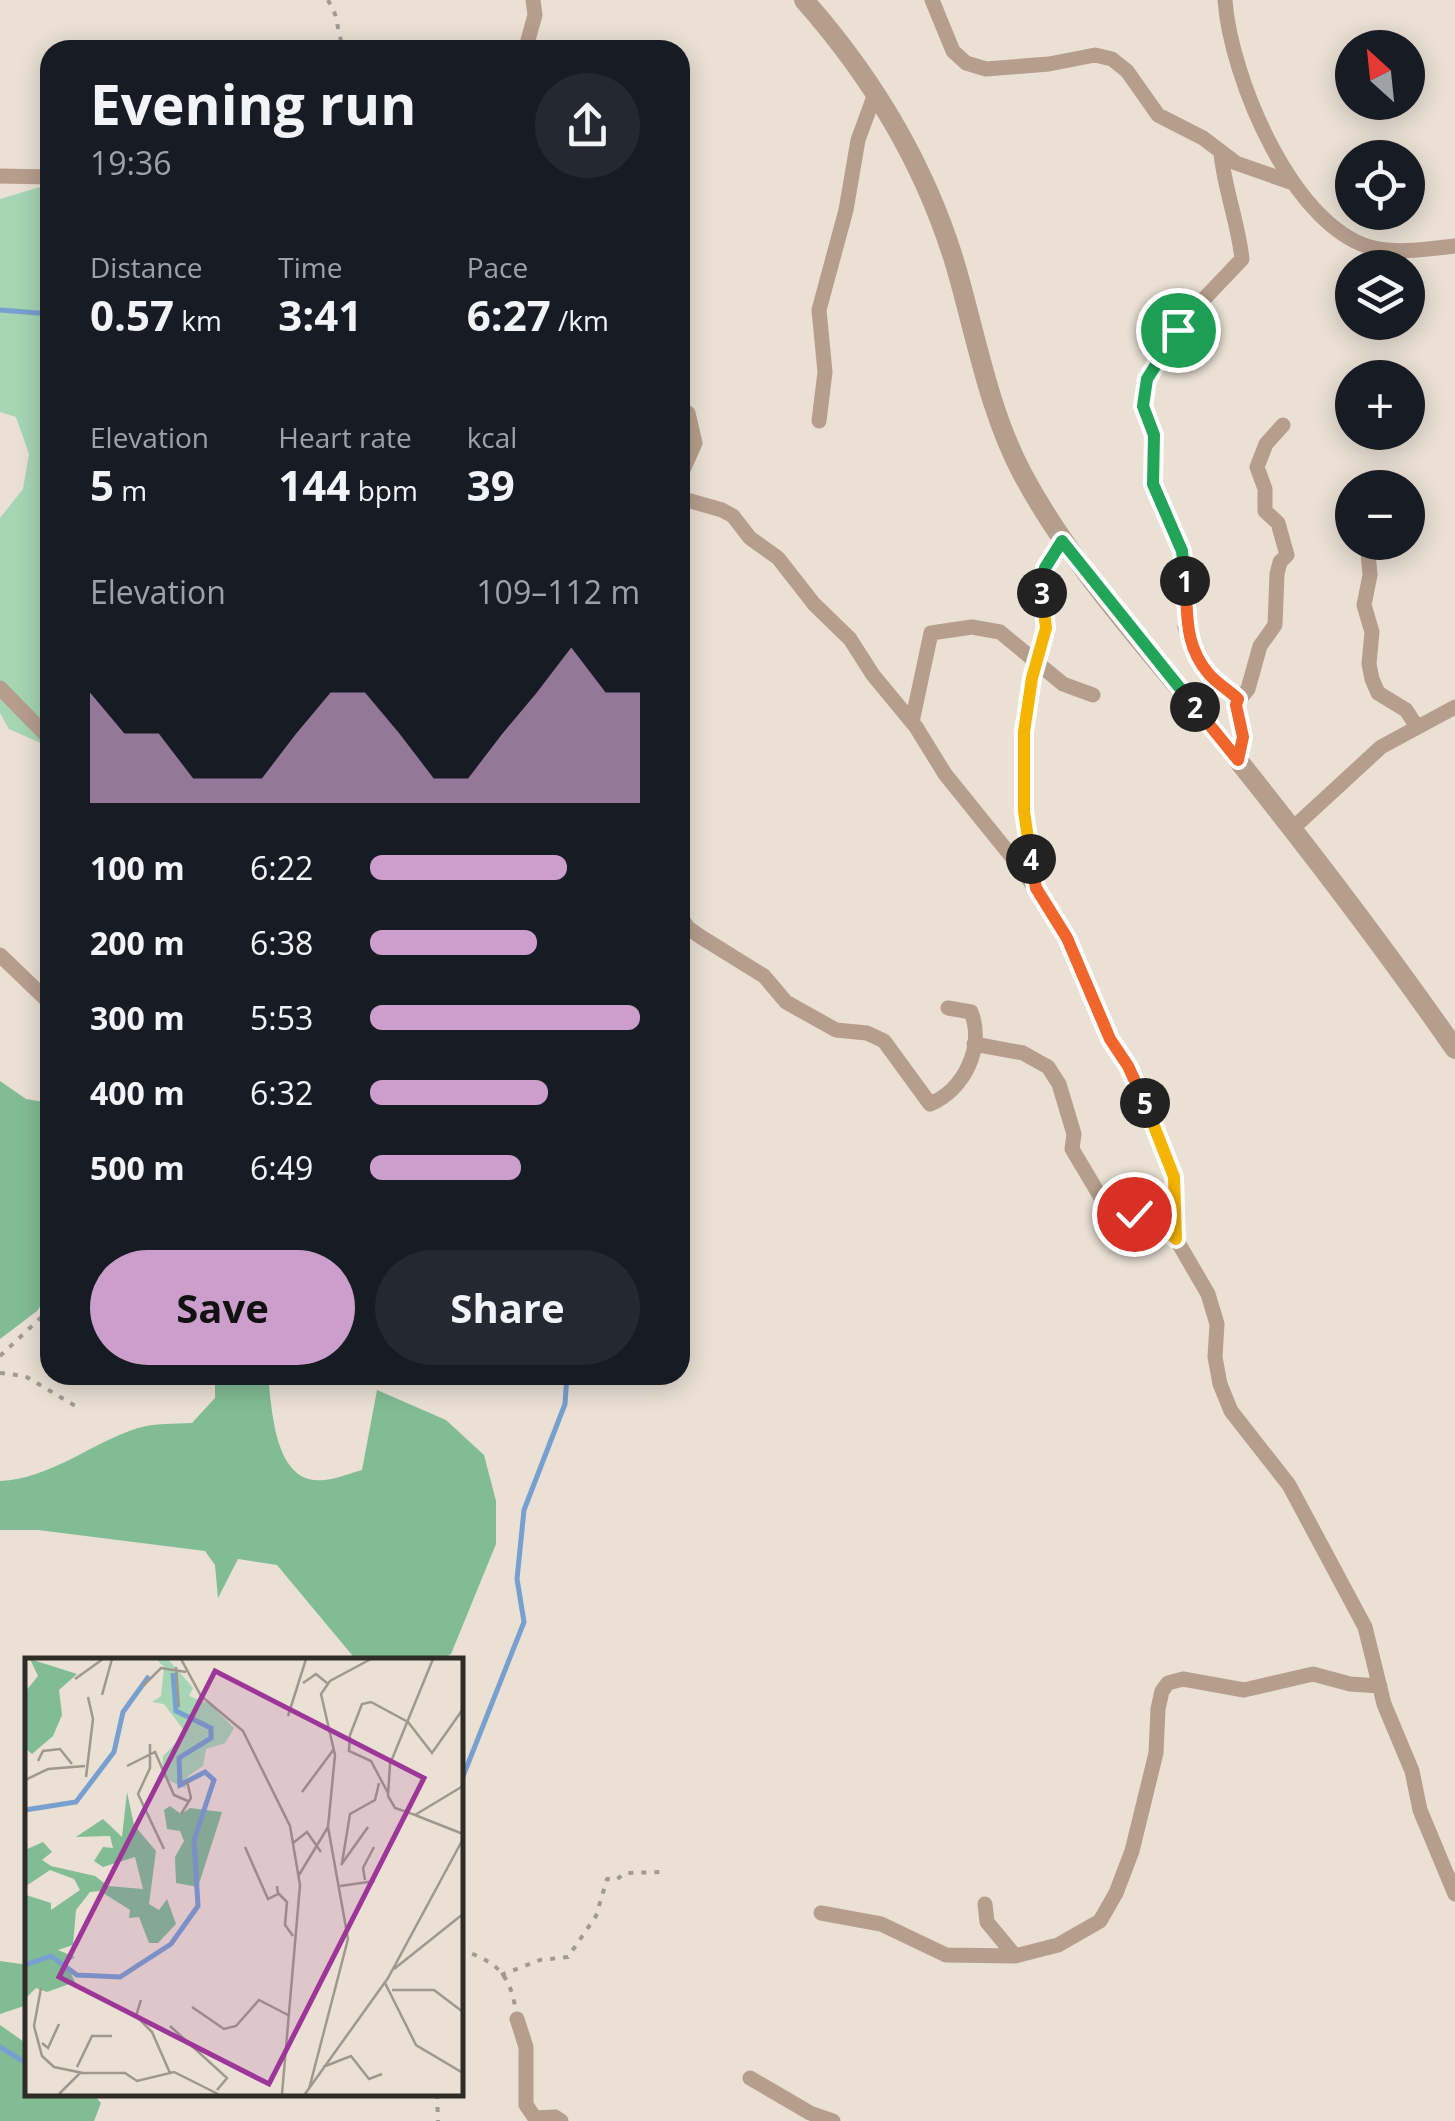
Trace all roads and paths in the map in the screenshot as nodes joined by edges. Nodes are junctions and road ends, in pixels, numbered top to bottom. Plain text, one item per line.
1 (328, 0) edge
2 (533, 0) edge
3 (804, 0) edge
4 (932, 0) edge
5 (1225, 0) edge
6 (340, 40) edge
7 (528, 40) dead end
8 (876, 91) junction
9 (1221, 154) junction
10 (0, 176) edge
11 (40, 177) edge
12 (1293, 183) junction
13 (1455, 246) edge
14 (818, 421) dead end
15 (690, 422) edge
16 (1282, 425) dead end
17 (690, 454) edge
18 (690, 499) edge
19 (1062, 541) junction
20 (1369, 560) edge
21 (1035, 664) junction
22 (0, 688) edge
23 (1093, 694) dead end
24 (1238, 699) junction
25 (1455, 707) edge
26 (912, 722) junction
27 (1417, 727) junction
28 (40, 729) edge
29 (1238, 760) junction
30 (1292, 829) junction
31 (1036, 888) junction
32 (690, 929) edge
33 (0, 955) edge
34 (40, 993) edge
35 (948, 1008) dead end
36 (974, 1044) junction
37 (1455, 1049) edge
38 (1176, 1239) junction
39 (40, 1318) edge
40 (0, 1356) edge
41 (0, 1373) edge
42 (40, 1385) edge
43 (41, 1385) edge
44 (77, 1406) dead end
45 (1380, 1686) junction
46 (662, 1872) dead end
47 (1455, 1894) edge
48 (985, 1904) dead end
49 (821, 1913) dead end
50 (462, 1950) edge
51 (1015, 1956) junction
52 (502, 1975) junction
53 (517, 2019) joint
54 (750, 2078) dead end
55 (437, 2096) edge
56 (438, 2121) edge
57 (561, 2121) edge
58 (832, 2121) edge

1 - 6 path
2 - 7 street
3 - 8 street
4 - 9 street
5 - 12 street
8 - 14 street
8 - 19 street
9 - 12 street
9 - 24 street
10 - 11 street
12 - 13 street
15 - 17 street
16 - 24 street
18 - 26 street
19 - 21 street
19 - 29 street
20 - 27 street
21 - 23 street
21 - 26 street
21 - 31 street
22 - 28 street
24 - 29 street
25 - 27 street
26 - 31 street
27 - 30 street
29 - 30 street
30 - 37 street
31 - 38 street
32 - 36 street
33 - 34 street
35 - 36 street
36 - 38 street
38 - 45 street
39 - 40 path
41 - 42 path
43 - 44 path
45 - 47 street
45 - 51 street
46 - 52 path
48 - 51 street
49 - 51 street
50 - 52 path
52 - 53 path
53 - 57 street
54 - 58 street
55 - 56 path

